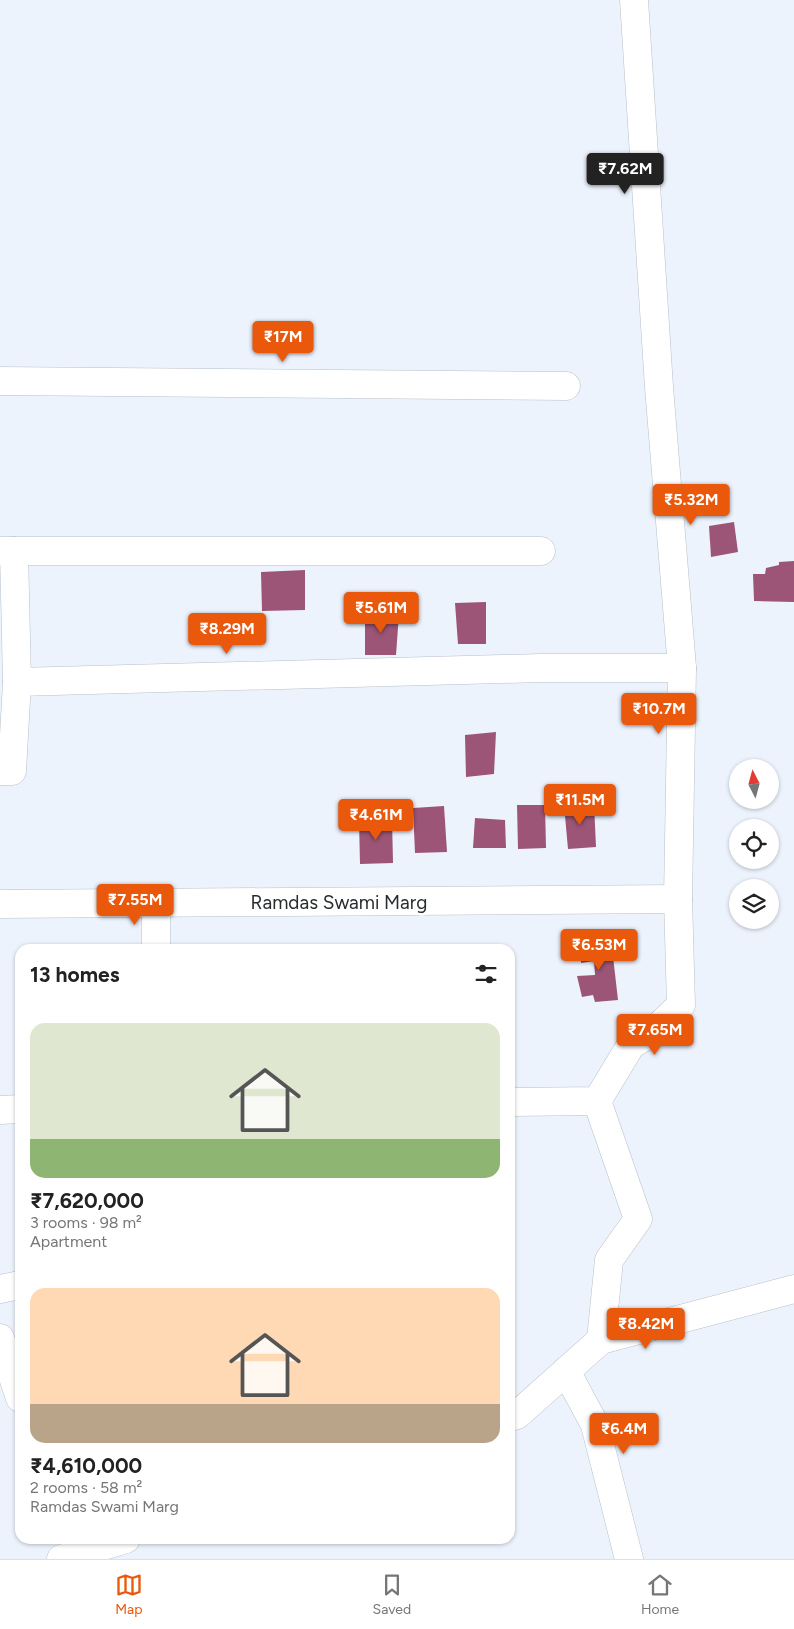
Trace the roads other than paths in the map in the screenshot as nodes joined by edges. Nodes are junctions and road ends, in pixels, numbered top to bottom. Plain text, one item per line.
1 (634, 0) edge
2 (0, 381) edge
3 (566, 386) dead end
4 (7, 551) edge
5 (541, 551) dead end
6 (682, 668) junction
7 (18, 682) junction
8 (0, 772) edge
9 (678, 899) junction
10 (156, 903) junction
11 (0, 904) edge
12 (156, 944) edge
13 (597, 1101) junction
14 (515, 1102) edge
15 (15, 1109) edge
16 (0, 1110) edge
17 (15, 1286) edge
18 (0, 1289) edge
19 (794, 1289) edge
20 (0, 1338) edge
21 (601, 1340) junction
22 (566, 1372) junction
23 (15, 1383) edge
24 (515, 1416) edge
25 (101, 1544) edge
26 (67, 1551) edge
27 (629, 1559) edge

1 - 6 street
2 - 3 street
4 - 5 street
4 - 7 street
6 - 7 street
6 - 9 street
7 - 8 street
9 - 10 street, Ramdas Swami Marg
9 - 13 street
10 - 11 street, Ramdas Swami Marg
10 - 12 street
13 - 14 street
13 - 21 street
15 - 16 street
17 - 18 street
19 - 21 street
20 - 23 street
21 - 22 street
22 - 24 street
22 - 27 street
25 - 26 street

